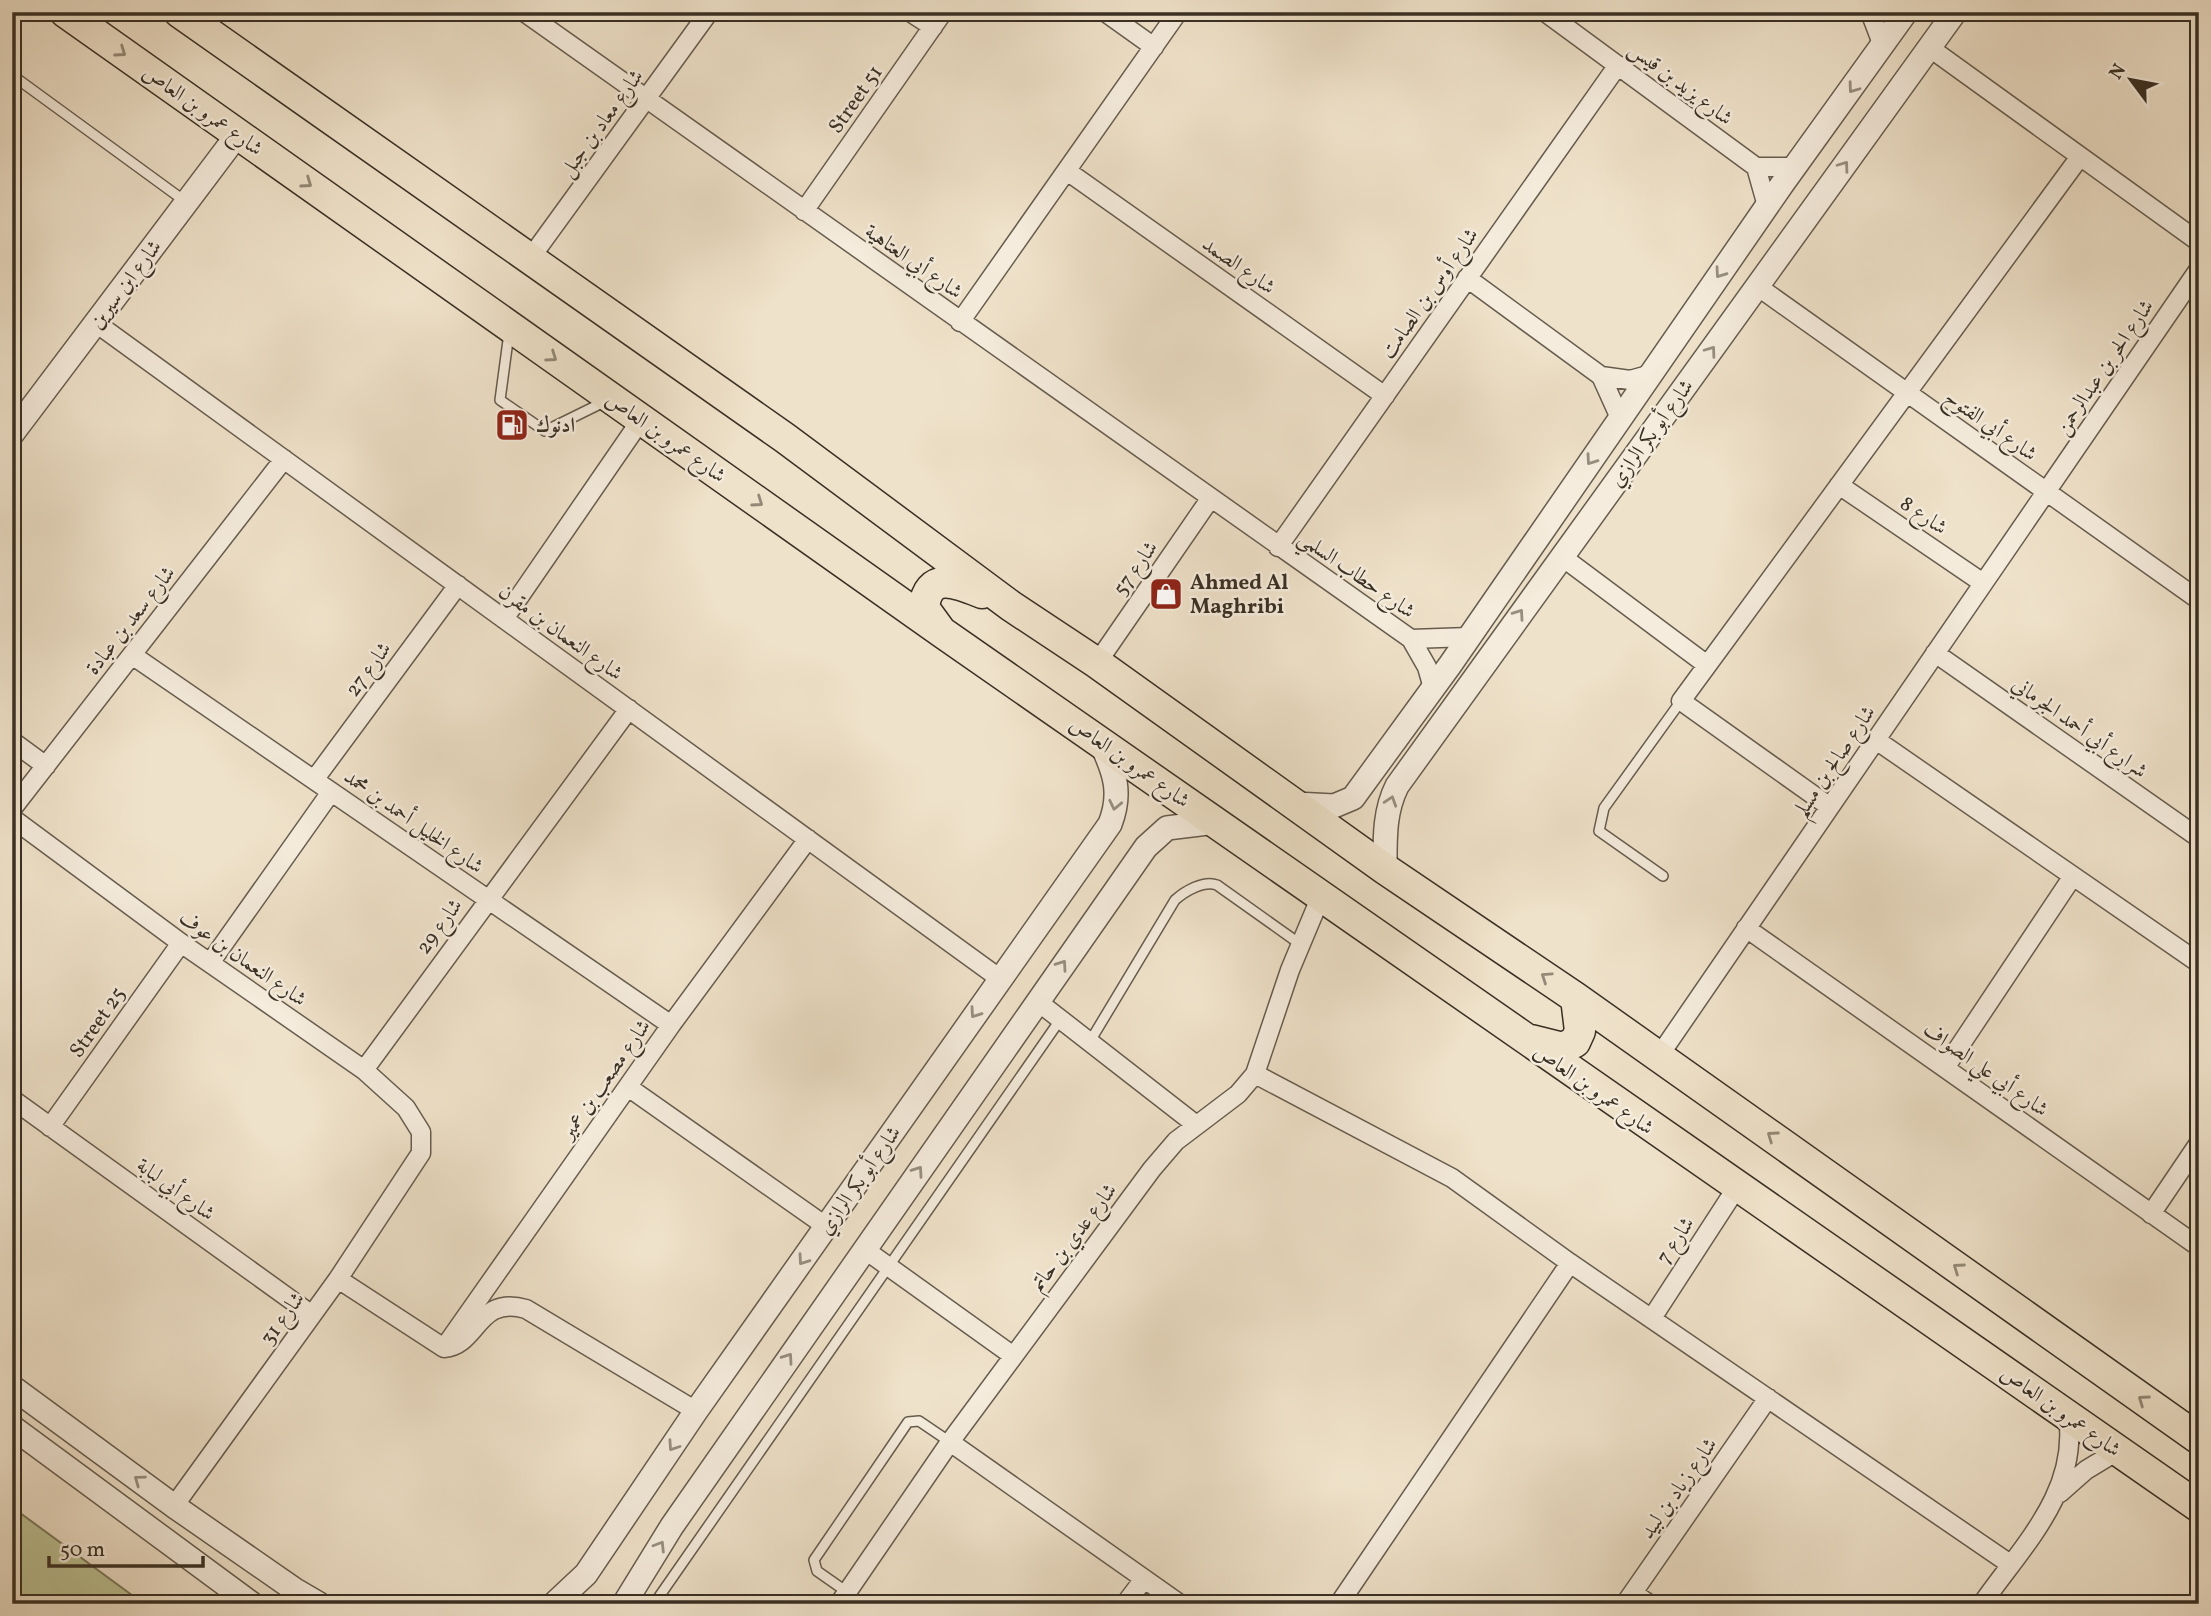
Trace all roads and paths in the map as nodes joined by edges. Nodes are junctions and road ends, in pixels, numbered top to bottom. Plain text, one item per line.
1 (65, 12) edge
2 (179, 12) edge
3 (524, 12) edge
4 (709, 12) edge
5 (911, 12) edge
6 (1105, 12) edge
7 (1178, 12) edge
8 (1545, 12) edge
9 (1870, 12) edge
10 (1906, 12) edge
11 (1955, 12) edge
12 (938, 20) edge
13 (1883, 46) junction
14 (1154, 47) junction
15 (1930, 48) junction
16 (1619, 65) junction
17 (12, 75) edge
18 (648, 100) junction
19 (238, 134) junction
20 (2079, 158) junction
21 (1756, 167) junction
22 (1794, 167) junction
23 (1067, 171) junction
24 (187, 203) junction
25 (1767, 206) junction
26 (804, 211) junction
27 (2199, 242) edge
28 (529, 260) junction
29 (2199, 269) edge
30 (1467, 278) junction
31 (1757, 286) junction
32 (960, 322) junction
33 (96, 323) junction
34 (510, 327) junction
35 (1648, 375) junction
36 (1601, 376) junction
37 (1907, 393) junction
38 (1385, 396) junction
39 (611, 398) junction
40 (1620, 418) junction
41 (641, 420) junction
42 (12, 434) edge
43 (285, 459) junction
44 (1839, 485) junction
45 (2046, 492) junction
46 (1210, 499) junction
47 (1278, 547) junction
48 (1561, 556) junction
49 (1983, 583) junction
50 (458, 585) junction
51 (2199, 600) edge
52 (1011, 606) junction
53 (504, 619) junction
54 (943, 633) junction
55 (1469, 637) junction
56 (1411, 639) junction
57 (1935, 653) junction
58 (132, 655) junction
59 (1097, 663) junction
60 (1707, 665) junction
61 (1433, 688) junction
62 (1681, 701) junction
63 (629, 709) junction
64 (1876, 740) junction
65 (12, 741) edge
66 (1100, 741) junction
67 (46, 766) junction
68 (314, 780) junction
69 (331, 792) junction
70 (1295, 804) junction
71 (1830, 807) junction
72 (12, 809) edge
73 (12, 818) edge
74 (1216, 822) junction
75 (2199, 838) edge
76 (808, 839) junction
77 (1385, 869) junction
78 (1663, 876) dead end
79 (2073, 876) junction
80 (1321, 896) junction
81 (487, 899) junction
82 (1746, 928) junction
83 (181, 943) junction
84 (1300, 944) junction
85 (210, 963) junction
86 (2199, 963) edge
87 (999, 978) junction
88 (1576, 998) junction
89 (1037, 1001) junction
90 (1060, 1020) junction
91 (671, 1026) junction
92 (1520, 1038) junction
93 (1089, 1042) junction
94 (1659, 1056) junction
95 (1945, 1068) junction
96 (364, 1070) junction
97 (1255, 1074) junction
98 (628, 1087) junction
99 (12, 1099) edge
100 (1195, 1124) junction
101 (50, 1127) junction
102 (2199, 1143) edge
103 (421, 1153) joint
104 (1737, 1187) junction
105 (2151, 1214) junction
106 (827, 1227) junction
107 (2199, 1247) edge
108 (864, 1249) junction
109 (1570, 1263) junction
110 (889, 1267) junction
111 (338, 1279) junction
112 (312, 1315) junction
113 (1652, 1318) junction
114 (444, 1348) junction
115 (1012, 1355) junction
116 (12, 1387) edge
117 (1768, 1398) junction
118 (696, 1411) junction
119 (2068, 1416) junction
120 (12, 1427) edge
121 (2199, 1440) edge
122 (950, 1442) junction
123 (2119, 1450) junction
124 (2057, 1496) junction
125 (174, 1506) junction
126 (2199, 1507) edge
127 (2010, 1564) junction
128 (1144, 1579) junction
129 (843, 1598) edge
130 (1629, 1598) edge
131 (630, 1602) edge
132 (252, 1604) edge
133 (319, 1604) edge
134 (554, 1604) edge
135 (654, 1604) edge
136 (1125, 1604) edge
137 (1180, 1604) edge
138 (1339, 1604) edge
139 (1649, 1604) edge
140 (1982, 1604) edge

1 -> 19 main road, شارع عمرو بن العاص
2 - 28 main road
3 - 18 street, شارع أبي العتاهية
4 - 18 street, شارع معاد بن جبل
5 - 12 street
6 - 14 street
7 - 14 street
8 - 16 street, شارع يزيد بن قيس
9 - 13 street
10 - 13 street, شارع أبو بكر الرازي
11 - 15 street, شارع أبو بكر الرازي
12 - 26 street, Street 51
13 -> 22 street, شارع أبو بكر الرازي
14 - 23 street
15 - 20 street
31 -> 15 street, شارع أبو بكر الرازي
16 - 21 street, شارع يزيد بن قيس
16 - 30 street, شارع أوس بن الصامت
17 - 24 lane
18 - 26 street, شارع أبي العتاهية
18 - 28 street, شارع معاد بن جبل
19 - 24 street, شارع ابن سيرين
19 -> 34 main road, شارع عمرو بن العاص
20 - 27 street
20 - 37 street
21 - 22 street
21 - 25 street
22 - 25 street, شارع أبو بكر الرازي
23 - 32 street
23 - 38 street, شارع الصمد
24 - 33 street, شارع ابن سيرين
25 -> 35 street, شارع أبو بكر الرازي
26 - 32 street, شارع أبي العتاهية
28 - 52 main road
29 - 45 street, شارع الحر بن عبدالرحمن
30 - 36 street
30 - 38 street, شارع أوس بن الصامت
31 - 37 street, شارع أبي الفتوح
48 -> 31 street, شارع أبو بكر الرازي
32 - 46 street, شارع أبي العتاهية
33 - 42 street, شارع ابن سيرين
33 - 43 street, شارع النعمان بن مقرن
34 -> 39 main road, شارع عمرو بن العاص
34 - 39 lane
35 - 36 street
35 - 40 street, شارع أبو بكر الرازي
36 - 40 street
37 - 44 street
37 - 45 street, شارع أبي الفتوح
38 - 47 street, شارع أوس بن الصامت
39 - 41 main road, شارع عمرو بن العاص
40 -> 55 street, شارع أبو بكر الرازي
41 - 53 street
41 -> 54 main road, شارع عمرو بن العاص
43 - 50 street, شارع النعمان بن مقرن
43 - 58 street, شارع سعد بن عبادة
44 - 49 street, شارع 8
44 - 60 street
45 - 49 street, شارع صالح بن مسلم
45 - 51 street, شارع أبي الفتوح
46 - 47 street, شارع أبي العتاهية
46 - 59 street, شارع 57
47 - 56 street, شارع حطاب السلمي
48 - 60 street
77 -> 48 street, شارع أبو بكر الرازي
49 - 57 street, شارع صالح بن مسلم
50 - 53 street, شارع النعمان بن مقرن
50 - 68 street, شارع 27
52 - 54 main road
52 - 59 main road
53 - 63 street, شارع النعمان بن مقرن
54 - 66 main road, شارع عمرو بن العاص
55 - 56 street
55 - 61 street, شارع أبو بكر الرازي
56 - 61 street
57 - 64 street, شارع صالح بن مسلم
57 - 75 street, شرارع أبي أحمد الجرماني
58 - 67 street, شارع سعد بن عبادة
58 - 68 street, شارع الخليل أحمد بن محمد
59 - 70 main road
60 - 62 street
61 - 70 street, شارع أبو بكر الرازي
62 - 71 street
62 - 78 lane
63 - 76 street, شارع النعمان بن مقرن
63 - 81 street, شارع 29
64 - 71 street, شارع صالح بن مسلم
64 - 79 street
65 - 67 street
66 - 74 main road, شارع عمرو بن العاص
66 -> 87 street, شارع أبو بكر الرازي
67 - 72 street, شارع سعد بن عبادة
68 - 69 street, شارع الخليل أحمد بن محمد
69 - 81 street, شارع الخليل أحمد بن محمد
69 - 85 street
70 - 77 main road
71 - 82 street, شارع صالح بن مسلم
73 - 83 street, شارع النعمان بن عوف
74 - 80 main road, شارع عمرو بن العاص
89 -> 74 street, شارع أبو بكر الرازي
76 - 87 street, شارع النعمان بن مقرن
76 - 91 street, شارع مصعب بن عمير
88 -> 77 main road
79 - 86 street
79 - 95 street
80 - 84 street, شارع عدي بن حاتم
80 - 92 main road, شارع عمرو بن العاص
81 - 91 street, شارع الخليل أحمد بن محمد
81 - 96 street, شارع 29
82 - 94 street, شارع صالح بن مسلم
82 - 95 street, شارع أبي علي الصواف
83 - 85 street, شارع النعمان بن عوف
83 - 101 street, Street 25
84 - 93 lane
84 - 97 street, شارع عدي بن حاتم
85 - 96 street, شارع النعمان بن عوف
87 -> 106 street, شارع أبو بكر الرازي
88 - 92 main road
88 - 94 main road
89 - 90 street
108 -> 89 street, شارع أبو بكر الرازي
90 - 93 street
90 - 110 lane
91 - 98 street, شارع مصعب بن عمير
92 - 104 main road, شارع عمرو بن العاص
93 - 100 street
121 -> 94 main road
95 - 105 street, شارع أبي علي الصواف
96 - 103 street, شارع النعمان بن عوف
97 - 100 street, شارع عدي بن حاتم
97 - 109 street
98 - 106 street
98 - 114 street, شارع مصعب بن عمير
99 - 101 street, شارع أبي لبابة
100 - 115 street, شارع عدي بن حاتم
101 - 112 street, شارع أبي لبابة
102 - 105 street
103 - 111 street, شارع 31
104 - 113 street, شارع 7
104 - 119 main road, شارع عمرو بن العاص
105 - 107 street, شارع أبي علي الصواف
106 -> 118 street, شارع أبو بكر الرازي
108 - 110 street
131 -> 108 street, شارع أبو بكر الرازي
109 - 113 street
109 - 138 street
110 - 115 street
110 - 135 lane
111 - 112 street, شارع 31
111 - 114 street
112 - 125 street, شارع 31
113 - 117 street
114 - 118 street
115 - 122 street, شارع عدي بن حاتم
125 -> 116 street
117 - 127 street
117 - 130 street, شارع زياد بن لبيد
118 -> 134 street, شارع أبو بكر الرازي
119 - 123 main road, شارع عمرو بن العاص
119 - 124 street
120 - 132 street
122 - 128 street
122 - 129 street, شارع عدي بن حاتم
122 - 129 lane
123 - 124 street
123 - 126 main road, شارع عمرو بن العاص
124 - 127 street
125 - 133 street
127 - 140 street
128 - 136 street
128 - 137 street
130 - 139 street

